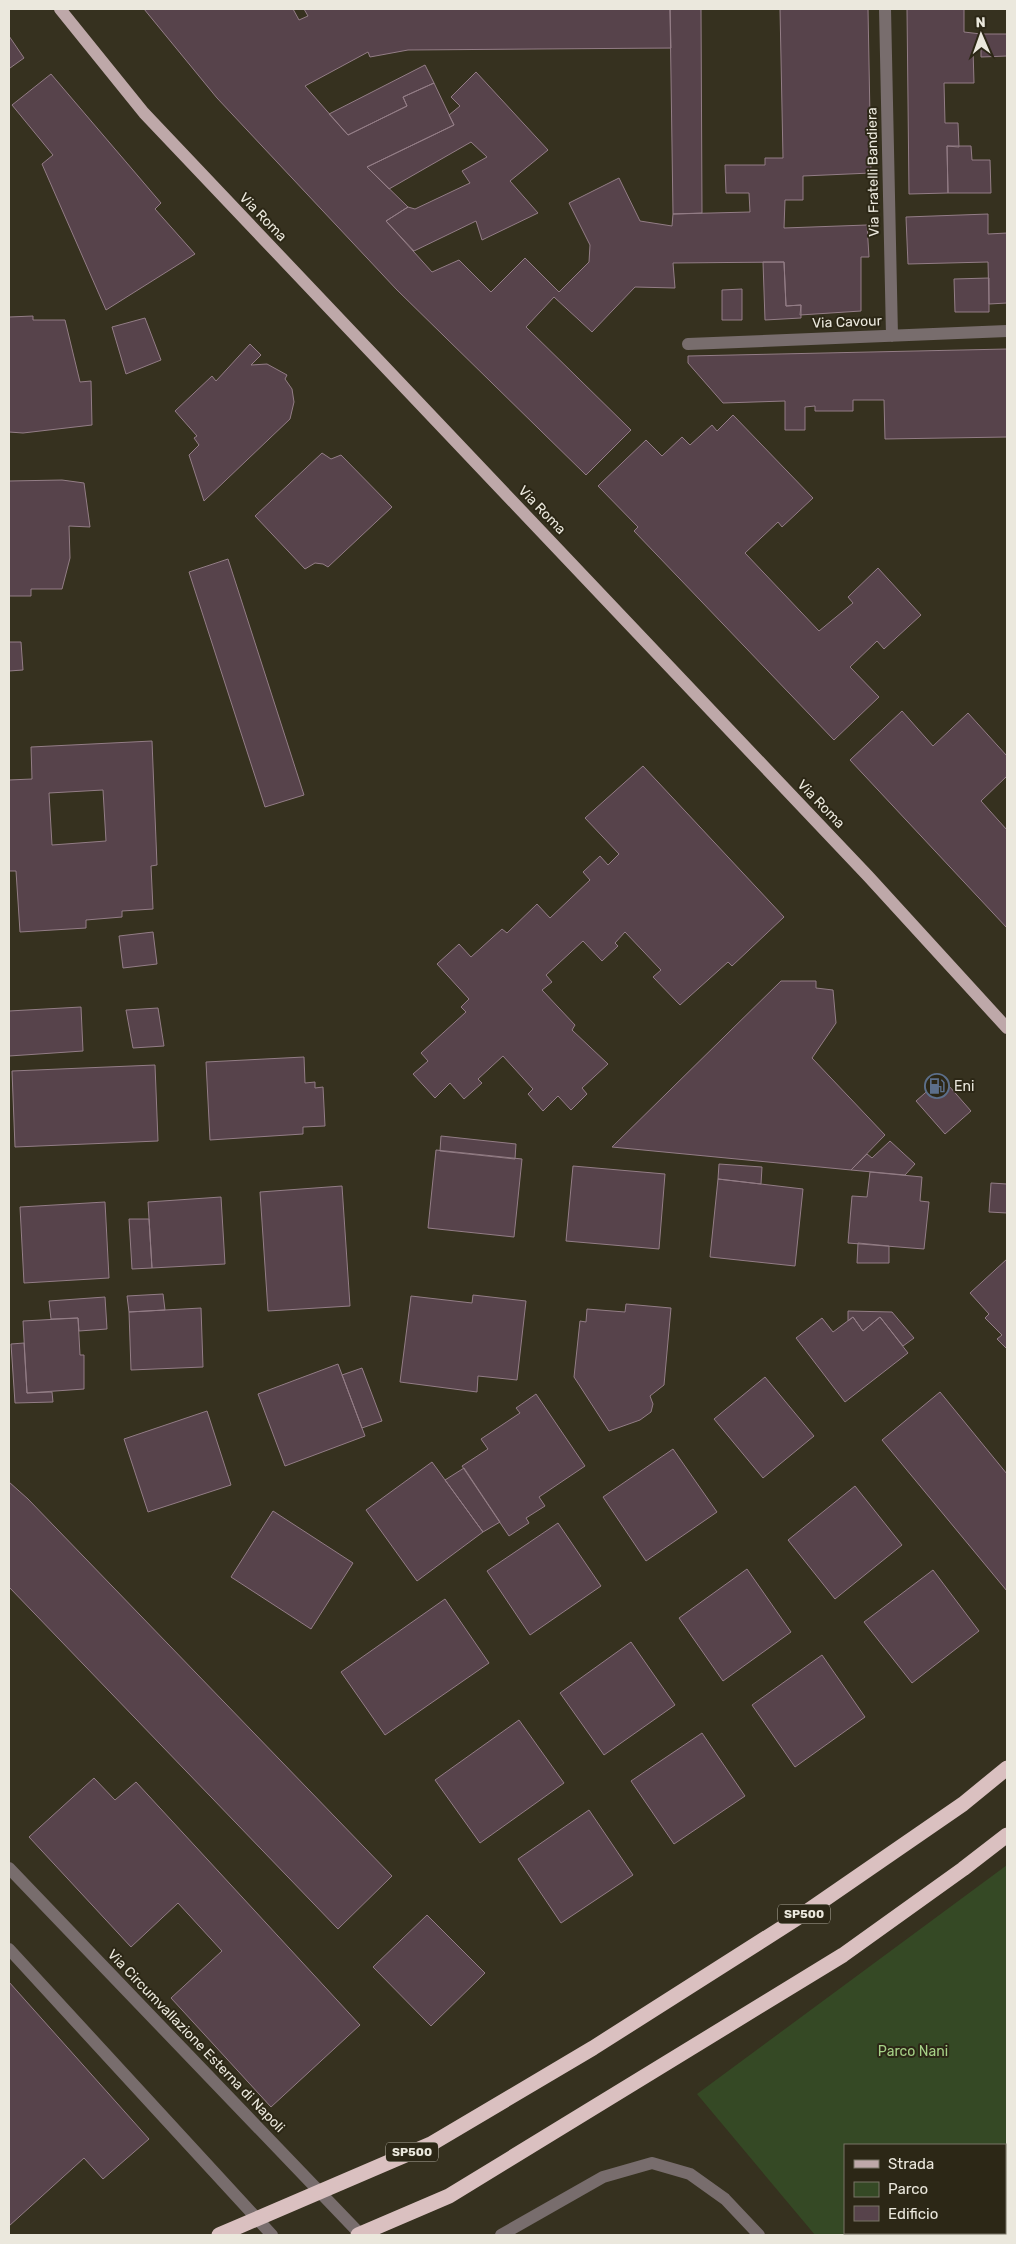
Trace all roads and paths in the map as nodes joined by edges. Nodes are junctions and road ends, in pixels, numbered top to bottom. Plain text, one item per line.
1 (60, 9) edge
2 (885, 9) edge
3 (1007, 331) edge
4 (892, 336) junction
5 (688, 344) dead end
6 (1007, 1028) edge
7 (1007, 1768) edge
8 (1007, 1835) edge
9 (9, 1868) edge
10 (9, 1949) edge
11 (219, 2235) edge
12 (272, 2235) edge
13 (360, 2235) edge
14 (501, 2235) edge
15 (759, 2235) edge

1 - 6 main road, Via Roma
2 - 4 street, Via Fratelli Bandiera
3 - 4 street, Via Cavour
4 - 5 street, Via Cavour
7 - 11 highway, SP500
8 - 13 highway
9 - 13 street, Via Circumvallazione Esterna di Napoli
10 - 12 street
14 - 15 street

